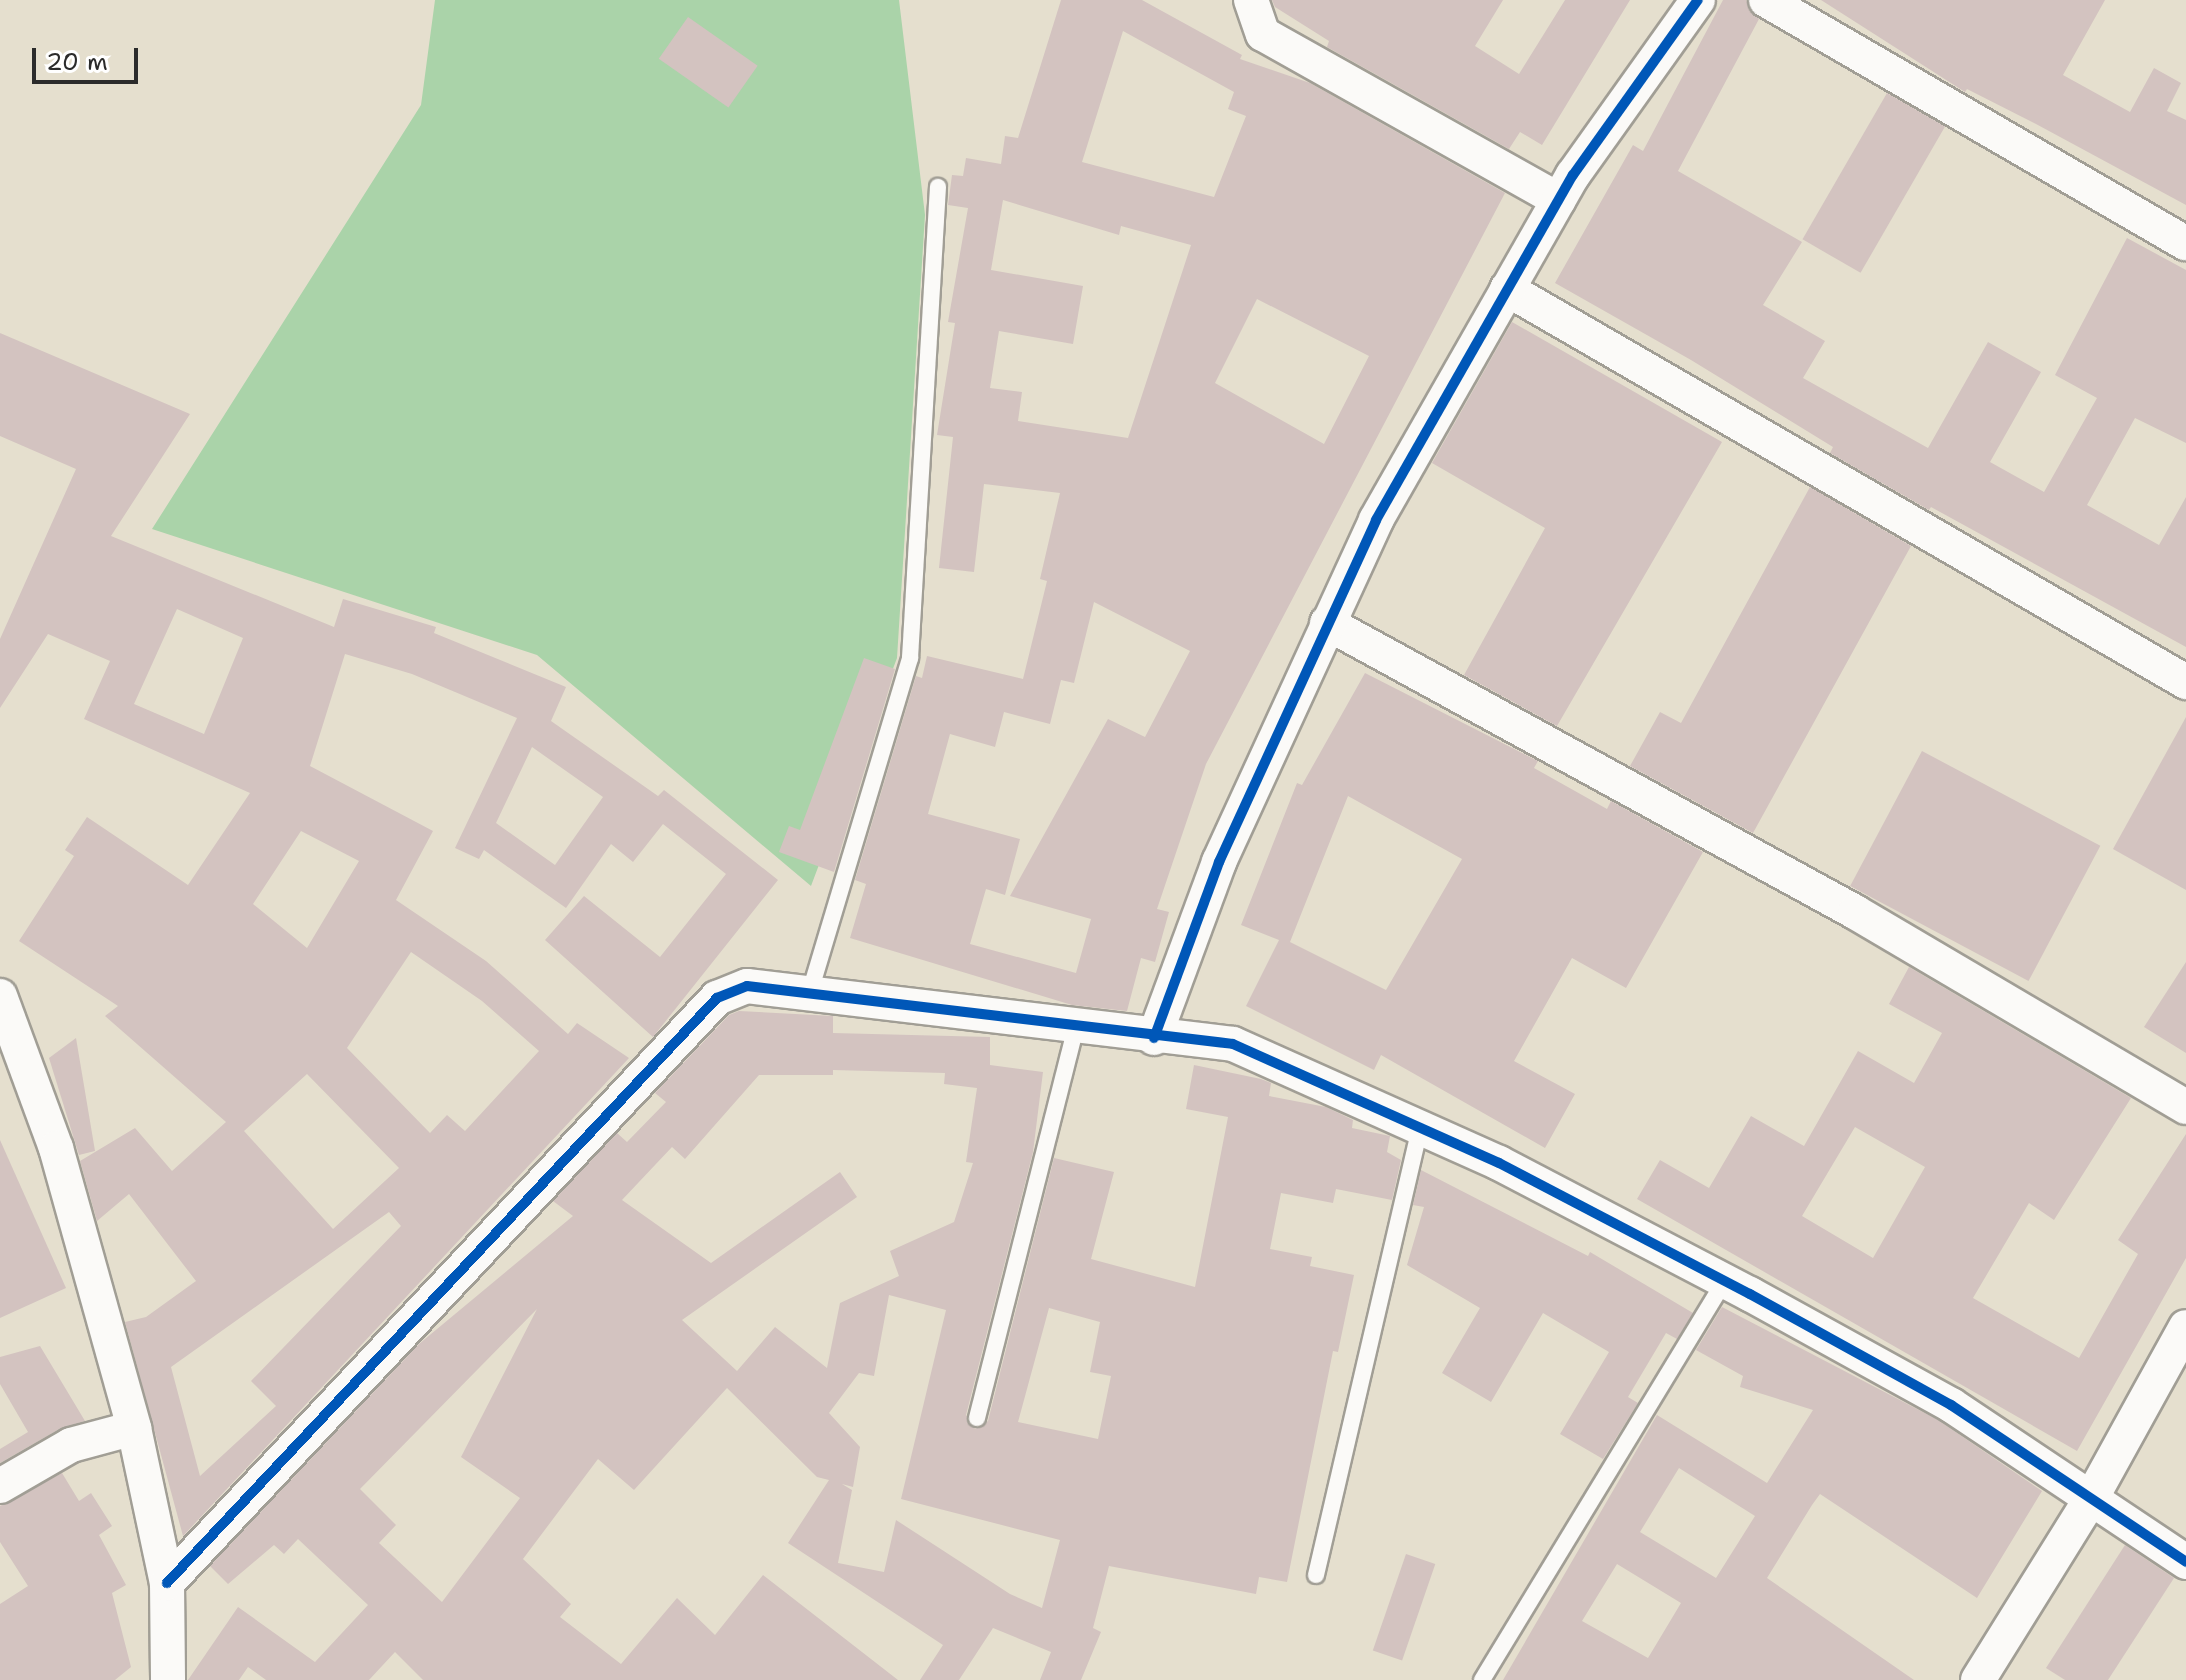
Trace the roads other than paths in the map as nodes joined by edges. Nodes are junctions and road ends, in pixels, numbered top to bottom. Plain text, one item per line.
1 (1251, 0) edge
2 (1698, 0) edge
3 (1766, 0) edge
4 (938, 187) dead end
5 (1559, 200) junction
6 (2186, 243) edge
7 (1507, 289) junction
8 (1327, 623) junction
9 (2186, 682) edge
10 (809, 995) junction
11 (0, 996) edge
12 (1076, 1028) junction
13 (1154, 1038) junction
14 (2186, 1107) edge
15 (1420, 1127) junction
16 (1725, 1281) junction
17 (2186, 1327) edge
18 (977, 1418) dead end
19 (134, 1428) junction
20 (0, 1486) edge
21 (2092, 1497) junction
22 (2186, 1562) edge
23 (1316, 1575) dead end
24 (167, 1583) junction
25 (168, 1680) edge
26 (1482, 1680) edge
27 (1978, 1680) edge

1 - 5 street
2 - 5 street
3 - 6 street
4 - 10 lane
5 - 7 street
7 - 8 street
7 - 9 street
8 - 13 street
8 - 14 street
10 - 12 street
10 - 24 street
11 - 19 street
12 - 13 street
12 - 18 lane
13 - 15 street
15 - 16 street
15 - 23 lane
16 - 21 street
16 - 26 lane
17 - 21 street
19 - 20 street
19 - 24 street
21 - 22 street
21 - 27 street
24 - 25 street

